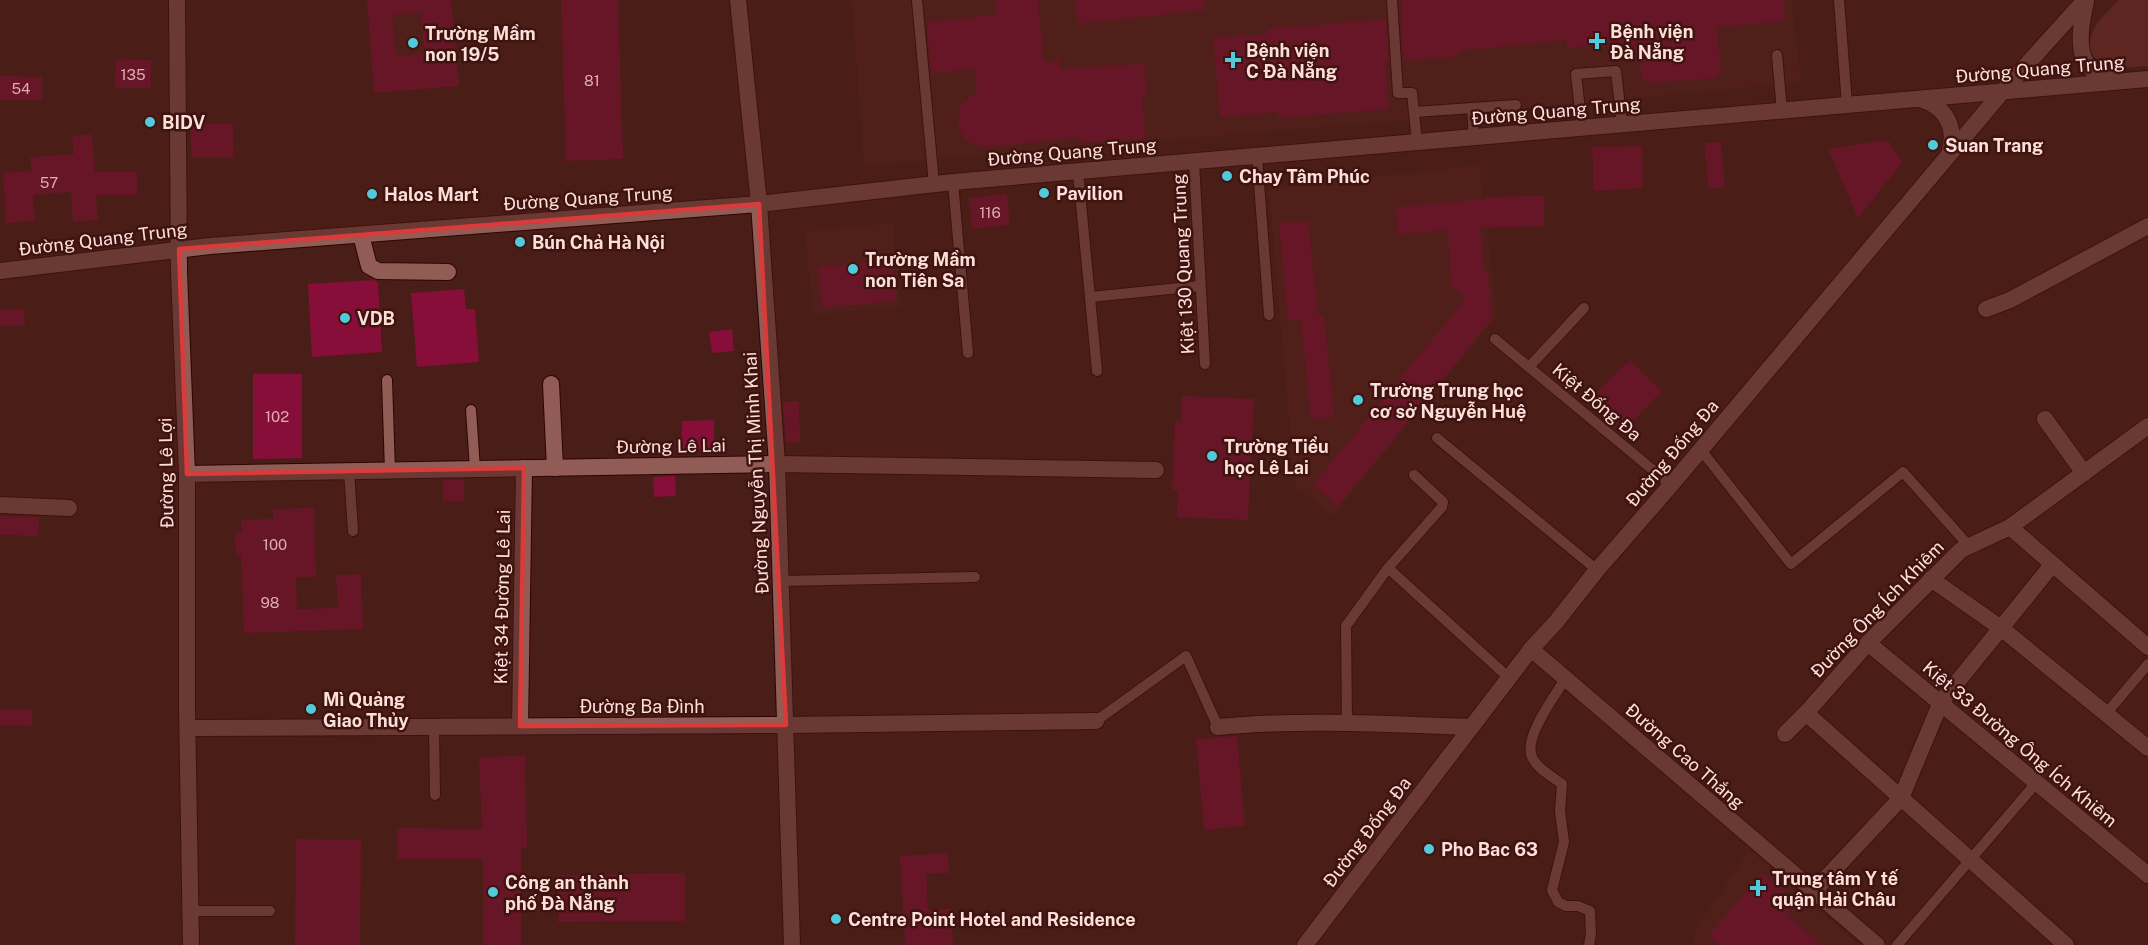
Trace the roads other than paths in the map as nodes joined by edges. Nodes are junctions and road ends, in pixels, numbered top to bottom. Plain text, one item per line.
1 (177, 0) edge
2 (738, 0) edge
3 (917, 0) edge
4 (1392, 0) edge
5 (1839, 0) edge
6 (2086, 0) edge
7 (1777, 55) dead end
8 (2148, 79) edge
9 (2131, 80) junction
10 (2002, 92) junction
11 (1919, 99) junction
12 (1516, 105) dead end
13 (1846, 105) junction
14 (1472, 108) junction
15 (1782, 111) junction
16 (1414, 112) junction
17 (1622, 125) junction
18 (1582, 128) junction
19 (1474, 138) junction
20 (1417, 143) junction
21 (1949, 155) junction
22 (1257, 157) junction
23 (1194, 162) junction
24 (1078, 171) junction
25 (953, 182) junction
26 (934, 184) junction
27 (759, 204) junction
28 (2148, 226) edge
29 (361, 235) junction
30 (179, 249) junction
31 (0, 271) edge
32 (447, 272) dead end
33 (1199, 286) junction
34 (1091, 297) junction
35 (1584, 308) dead end
36 (1986, 309) dead end
37 (1269, 315) dead end
38 (1495, 339) dead end
39 (968, 352) dead end
40 (1204, 364) dead end
41 (1529, 367) junction
42 (1097, 371) dead end
43 (387, 380) dead end
44 (551, 384) dead end
45 (471, 410) dead end
46 (2045, 419) dead end
47 (2148, 426) edge
48 (1437, 438) dead end
49 (1701, 450) junction
50 (777, 464) junction
51 (524, 468) junction
52 (555, 468) junction
53 (475, 469) junction
54 (1156, 470) dead end
55 (349, 471) junction
56 (390, 471) junction
57 (2084, 473) junction
58 (186, 474) junction
59 (1414, 475) dead end
60 (1671, 485) junction
61 (0, 505) edge
62 (69, 508) dead end
63 (2010, 527) junction
64 (353, 531) dead end
65 (1969, 546) junction
66 (2052, 565) junction
67 (1388, 568) junction
68 (1597, 570) junction
69 (975, 577) dead end
70 (1931, 579) junction
71 (781, 581) junction
72 (2001, 628) junction
73 (1868, 643) junction
74 (2148, 647) edge
75 (1531, 649) junction
76 (2148, 664) edge
77 (1508, 677) junction
78 (1565, 679) junction
79 (1941, 702) junction
80 (1806, 713) junction
81 (2105, 715) junction
82 (1096, 721) joint
83 (1347, 722) junction
84 (786, 725) junction
85 (520, 726) junction
86 (1218, 727) joint
87 (1471, 727) junction
88 (188, 728) junction
89 (434, 728) junction
90 (1785, 734) dead end
91 (2148, 748) edge
92 (2037, 782) junction
93 (435, 795) dead end
94 (1901, 798) junction
95 (1970, 859) junction
96 (2148, 875) edge
97 (1814, 891) junction
98 (190, 911) junction
99 (270, 911) dead end
100 (191, 945) edge
101 (792, 945) edge
102 (1305, 945) edge
103 (1589, 945) edge
104 (1877, 945) edge
105 (1897, 945) edge
106 (2066, 945) edge

1 - 30 street, Đường Lê Lợi
2 - 27 street, Đường Nguyễn Thị Minh Khai
3 - 26 lane
4 - 16 lane
5 - 13 lane
6 - 9 street
6 - 10 street, Đường Đống Đa
7 - 15 lane
8 - 9 street, Đường Quang Trung
9 - 10 street, Đường Quang Trung
10 - 11 street, Đường Quang Trung
10 - 21 street, Đường Đống Đa
11 - 13 street, Đường Quang Trung
11 - 21 street
12 - 14 lane
13 - 15 street, Đường Quang Trung
14 - 16 lane
14 - 19 lane
15 - 17 street, Đường Quang Trung
16 - 20 lane
17 - 18 street, Đường Quang Trung
17 - 18 lane
18 - 19 street, Đường Quang Trung
19 - 20 street, Đường Quang Trung
20 - 22 street, Đường Quang Trung
21 - 49 street, Đường Đống Đa
22 - 23 street, Đường Quang Trung
22 - 37 lane
23 - 24 street, Đường Quang Trung
23 - 33 lane, Kiệt 130 Quang Trung
24 - 25 street, Đường Quang Trung
24 - 34 lane
25 - 26 street, Đường Quang Trung
25 - 39 lane
26 - 27 street, Đường Quang Trung
27 - 29 street, Đường Quang Trung
27 - 50 street, Đường Nguyễn Thị Minh Khai
28 - 36 street
29 - 30 street, Đường Quang Trung
29 - 32 street
30 - 31 street, Đường Quang Trung
30 - 58 street, Đường Lê Lợi
33 - 34 lane
33 - 40 lane, Kiệt 130 Quang Trung
34 - 42 lane
35 - 41 lane, Kiệt Đống Đa
38 - 41 lane, Kiệt Đống Đa
41 - 60 lane, Kiệt Đống Đa
43 - 56 lane
44 - 52 street
45 - 53 lane
46 - 57 street
47 - 57 street, Đường Ông Ích Khiêm
48 - 68 lane
49 - 60 street, Đường Đống Đa
49 - 65 lane
50 - 52 street, Đường Lê Lai
50 - 54 street, Đường Lê Lai
50 - 71 street, Đường Nguyễn Thị Minh Khai
51 - 52 street, Đường Lê Lai
51 - 53 street, Đường Lê Lai
51 - 85 street, Kiệt 34 Đường Lê Lai
53 - 56 street, Đường Lê Lai
55 - 56 street, Đường Lê Lai
55 - 58 street, Đường Lê Lai
55 - 64 lane
57 - 63 street, Đường Ông Ích Khiêm
58 - 88 street, Đường Lê Lợi
59 - 67 lane
60 - 68 street, Đường Đống Đa
61 - 62 street
63 - 65 street, Đường Ông Ích Khiêm
63 - 66 street
65 - 70 street, Đường Ông Ích Khiêm
66 - 72 street
66 - 74 street
67 - 77 lane
67 - 83 lane
68 - 75 street, Đường Đống Đa
69 - 71 lane
70 - 72 street
70 - 73 street, Đường Ông Ích Khiêm
71 - 84 street, Đường Nguyễn Thị Minh Khai
72 - 79 street
72 - 81 street
73 - 79 street, Kiệt 33 Đường Ông Ích Khiêm
73 - 80 street, Đường Ông Ích Khiêm
75 - 77 street, Đường Đống Đa
75 - 78 street, Đường Cao Thắng
76 - 81 lane
77 - 87 street, Đường Đống Đa
78 - 97 street, Đường Cao Thắng
78 - 103 lane
79 - 92 street, Kiệt 33 Đường Ông Ích Khiêm
79 - 94 street
80 - 90 street, Đường Ông Ích Khiêm
80 - 94 street
81 - 91 street
82 - 84 street, Đường Ba Đình
82 - 86 lane
83 - 86 street
83 - 87 street
84 - 85 street, Đường Ba Đình
84 - 101 street, Đường Nguyễn Thị Minh Khai
85 - 89 street, Đường Ba Đình
87 - 102 street, Đường Đống Đa
88 - 89 street, Đường Ba Đình
88 - 98 street, Đường Lê Lợi
89 - 93 lane
92 - 95 lane
92 - 96 street, Kiệt 33 Đường Ông Ích Khiêm
94 - 95 street
94 - 97 street
95 - 105 lane
95 - 106 street
97 - 104 street, Đường Cao Thắng
98 - 99 lane
98 - 100 street, Đường Lê Lợi

